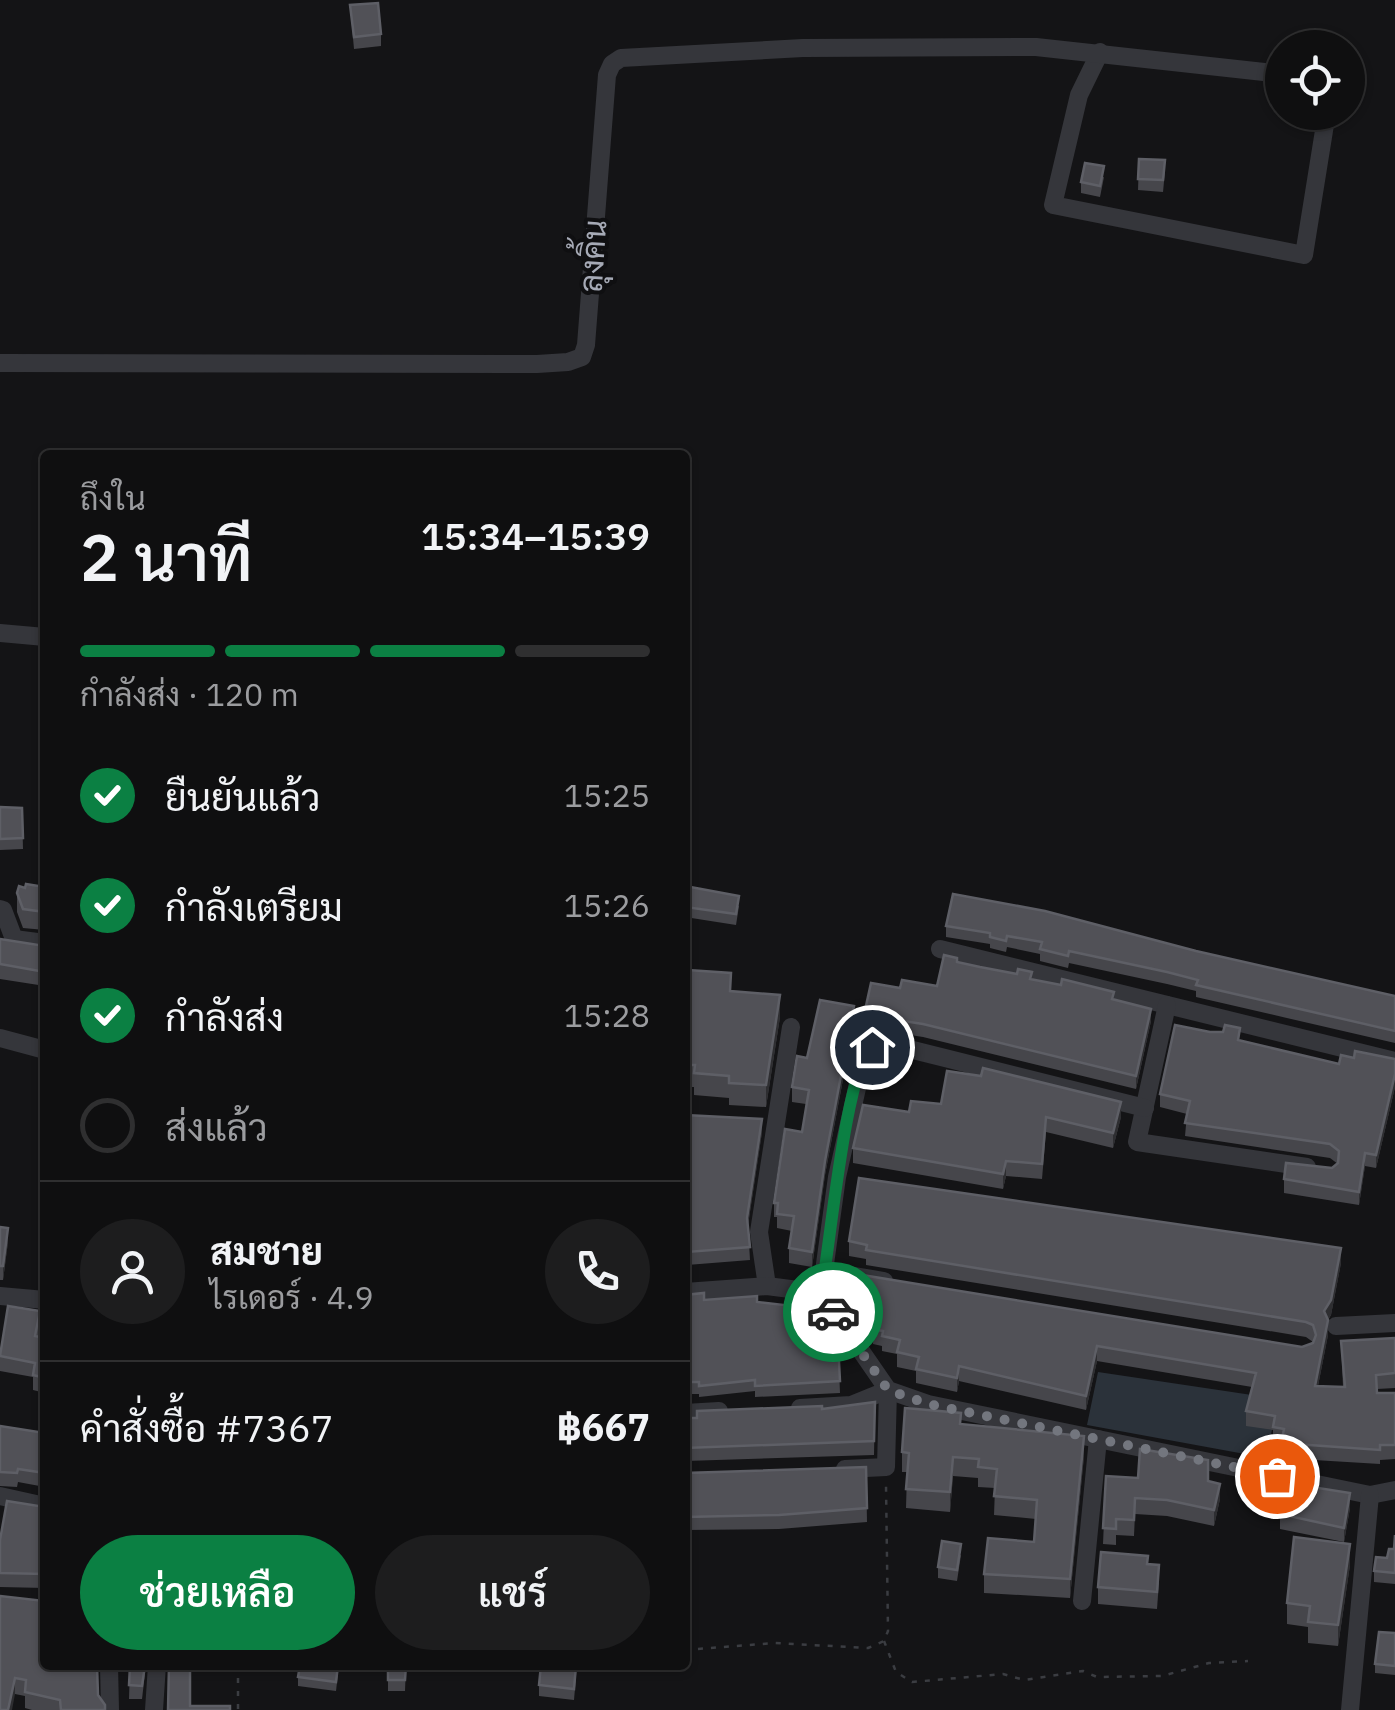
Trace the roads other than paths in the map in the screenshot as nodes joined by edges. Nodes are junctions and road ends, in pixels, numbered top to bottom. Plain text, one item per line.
1 (1100, 52) junction
2 (1265, 72) edge
3 (1324, 130) edge
4 (0, 363) edge
5 (0, 633) edge
6 (40, 637) edge
7 (0, 909) edge
8 (40, 943) edge
9 (940, 949) dead end
10 (1167, 1005) junction
11 (791, 1026) dead end
12 (0, 1038) edge
13 (40, 1049) edge
14 (1395, 1061) edge
15 (1145, 1108) junction
16 (1328, 1170) edge
17 (825, 1271) junction
18 (902, 1284) edge
19 (767, 1286) junction
20 (690, 1292) edge
21 (821, 1293) junction
22 (0, 1296) edge
23 (40, 1300) edge
24 (1395, 1322) edge
25 (1336, 1326) dead end
26 (888, 1390) junction
27 (777, 1409) edge
28 (740, 1410) edge
29 (690, 1413) edge
30 (1098, 1439) junction
31 (831, 1469) edge
32 (1395, 1490) edge
33 (1370, 1494) junction
34 (0, 1496) edge
35 (40, 1505) edge
36 (1082, 1601) dead end
37 (110, 1670) edge
38 (156, 1670) edge
39 (110, 1710) edge
40 (154, 1710) edge
41 (1350, 1710) edge

1 - 2 street, ลุงคิ้น
1 - 3 street
1 - 4 street, ลุงคิ้น
5 - 6 street
7 - 8 street
9 - 10 street
10 - 14 street
10 - 15 street
11 - 19 street
12 - 13 street
15 - 16 street
15 - 17 street
17 - 18 street
17 - 21 street
19 - 20 street
19 - 21 street
21 - 26 street
22 - 23 street
24 - 25 street
26 - 27 street
26 - 30 street
26 - 31 street
28 - 29 street
30 - 33 street
30 - 36 street
32 - 33 street
33 - 41 street
34 - 35 street
37 - 39 street
38 - 40 street

